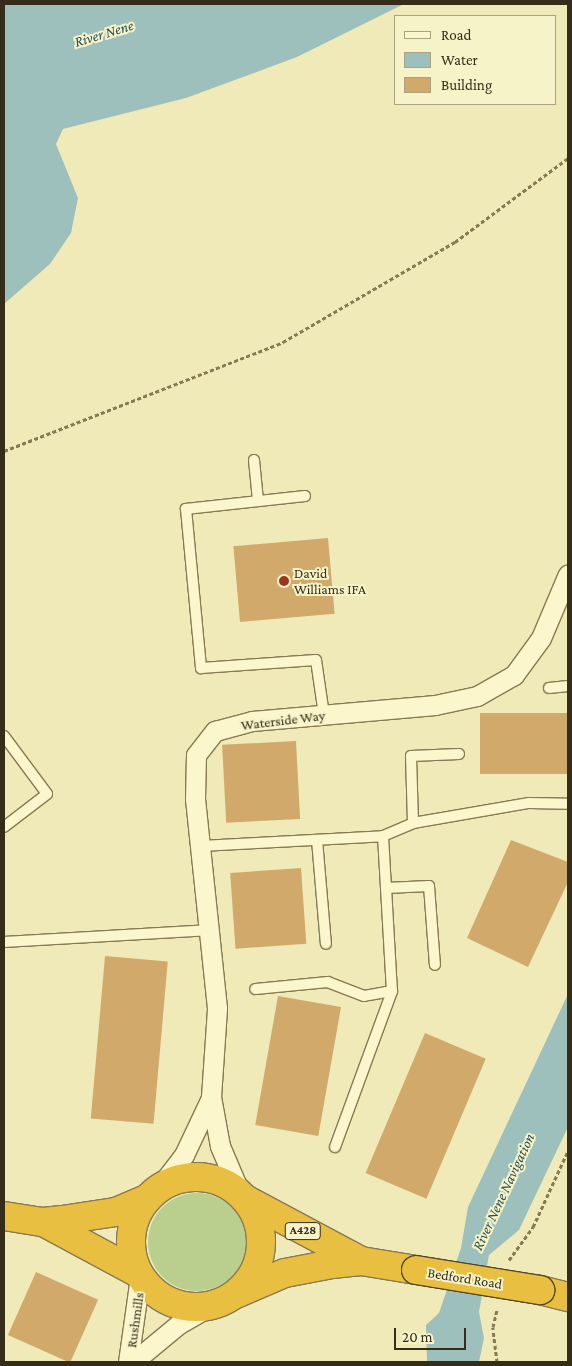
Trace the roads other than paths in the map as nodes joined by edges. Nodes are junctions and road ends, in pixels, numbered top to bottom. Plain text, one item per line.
1 (254, 460) dead end
2 (305, 496) dead end
3 (258, 501) junction
4 (568, 574) edge
5 (568, 686) edge
6 (549, 688) dead end
7 (324, 715) junction
8 (4, 736) edge
9 (459, 754) dead end
10 (568, 804) edge
11 (413, 823) junction
12 (4, 827) edge
13 (383, 836) junction
14 (317, 840) junction
15 (201, 846) junction
16 (386, 888) junction
17 (211, 930) junction
18 (4, 942) edge
19 (326, 944) dead end
20 (435, 965) dead end
21 (255, 989) dead end
22 (392, 991) junction
23 (211, 1097) junction
24 (335, 1147) dead end
25 (153, 1194) junction
26 (243, 1196) junction
27 (4, 1216) edge
28 (43, 1222) junction
29 (361, 1261) junction
30 (139, 1275) junction
31 (238, 1294) junction
32 (568, 1297) edge
33 (210, 1306) junction
34 (128, 1362) edge
35 (133, 1362) edge

1 - 3 lane
2 - 3 lane
3 - 7 lane
4 - 7 street, Waterside Way
5 - 6 lane
7 - 15 street, Waterside Way
8 - 12 lane
9 - 11 lane
10 - 11 lane
11 - 13 lane
13 - 14 lane
13 - 16 lane
14 - 15 lane
14 - 19 lane
15 - 17 street, Waterside Way
16 - 20 lane
16 - 22 lane
17 - 18 lane
17 - 23 street, Waterside Way
21 - 22 lane
22 - 24 lane
23 - 25 street, Waterside Way
23 - 26 street, Waterside Way
25 - 26 highway
25 - 28 highway
25 - 30 highway
26 - 29 highway, Bedford Road / A428
26 - 31 highway
27 - 28 highway
28 - 30 highway
29 - 31 highway, Bedford Road / A428
29 - 32 highway, Bedford Road / A428, bridge
30 - 33 highway
30 - 34 street, Rushmills
31 - 33 highway
33 - 35 street, Rushmills

